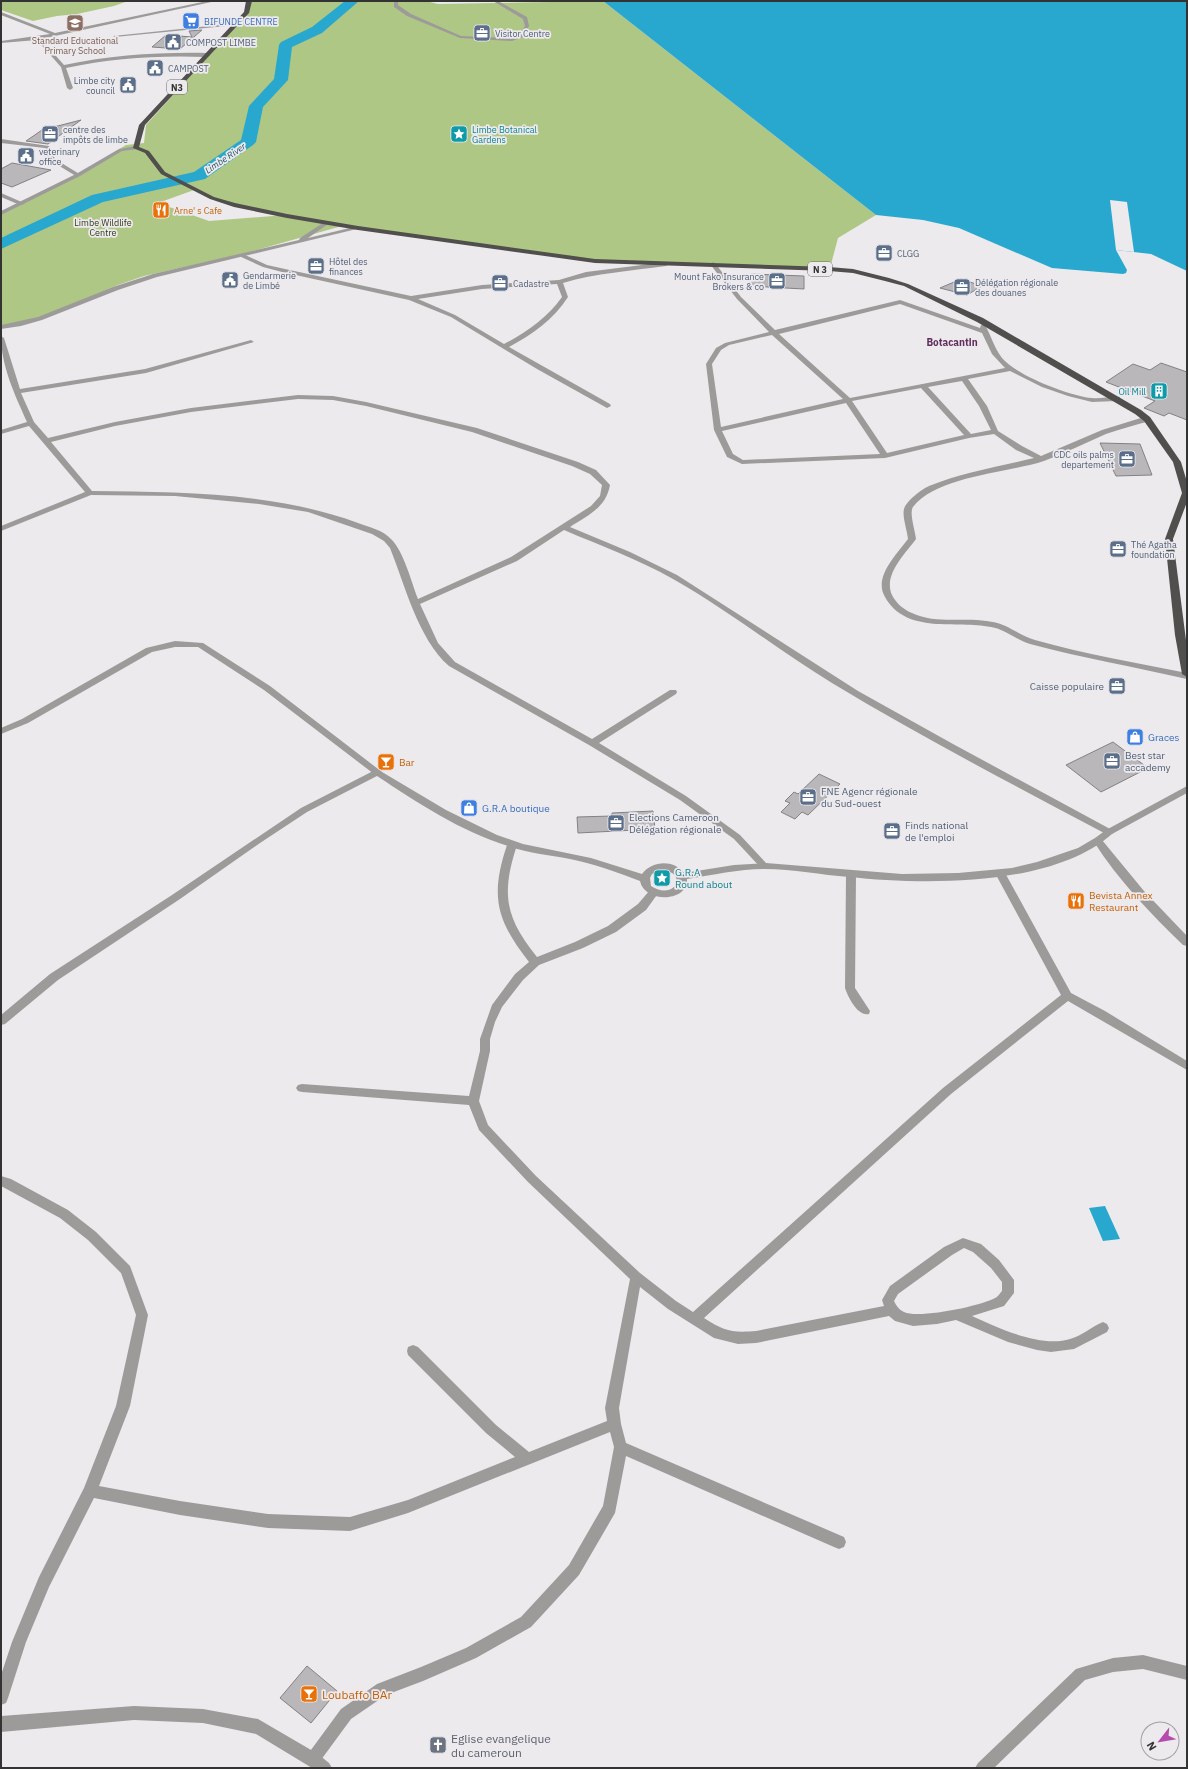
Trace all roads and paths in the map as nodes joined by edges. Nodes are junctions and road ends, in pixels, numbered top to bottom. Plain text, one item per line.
1 (214, 1) edge
2 (248, 1) edge
3 (396, 1) edge
4 (495, 1) edge
5 (1, 13) edge
6 (236, 24) junction
7 (54, 34) junction
8 (115, 36) dead end
9 (38, 38) junction
10 (1, 42) edge
11 (207, 55) junction
12 (62, 66) junction
13 (70, 88) dead end
14 (1, 141) edge
15 (136, 148) junction
16 (78, 175) junction
17 (1, 195) edge
18 (22, 204) junction
19 (1, 213) edge
20 (326, 223) junction
21 (358, 228) junction
22 (295, 244) junction
23 (241, 255) junction
24 (666, 264) junction
25 (713, 264) junction
26 (559, 282) junction
27 (411, 298) junction
28 (980, 320) junction
29 (1, 327) edge
30 (985, 332) junction
31 (774, 333) junction
32 (1, 338) edge
33 (251, 342) dead end
34 (503, 347) junction
35 (3, 348) edge
36 (1011, 369) junction
37 (964, 379) junction
38 (923, 386) junction
39 (17, 392) junction
40 (1117, 399) junction
41 (848, 400) junction
42 (607, 406) dead end
43 (1147, 419) junction
44 (31, 423) junction
45 (718, 430) junction
46 (1, 432) edge
47 (995, 432) junction
48 (969, 436) junction
49 (46, 441) junction
50 (885, 456) junction
51 (1041, 458) junction
52 (90, 493) junction
53 (564, 527) junction
54 (1, 529) edge
55 (416, 603) junction
56 (1184, 635) edge
57 (1187, 675) edge
58 (673, 692) dead end
59 (1, 731) edge
60 (592, 743) junction
61 (377, 772) junction
62 (1187, 789) edge
63 (1109, 832) junction
64 (1099, 842) junction
65 (512, 845) junction
66 (764, 866) junction
67 (1000, 873) junction
68 (851, 874) junction
69 (682, 877) junction
70 (644, 879) junction
71 (654, 892) junction
72 (1187, 942) edge
73 (536, 962) junction
74 (1067, 996) junction
75 (865, 1011) dead end
76 (1, 1021) edge
77 (1187, 1066) edge
78 (302, 1088) dead end
79 (474, 1101) junction
80 (1, 1181) edge
81 (636, 1277) junction
82 (891, 1310) junction
83 (955, 1314) junction
84 (695, 1318) junction
85 (1102, 1328) dead end
86 (413, 1351) dead end
87 (614, 1424) junction
88 (621, 1447) junction
89 (526, 1458) junction
90 (90, 1491) junction
91 (839, 1542) dead end
92 (1187, 1673) edge
93 (1, 1698) edge
94 (1, 1724) edge
95 (318, 1763) edge
96 (983, 1768) edge

1 - 7 street
2 - 6 highway, N3
3 - 4 street
5 - 7 street
6 - 8 street
6 - 11 highway, N3
7 - 9 street
9 - 10 street
9 - 12 street
11 - 12 street
11 - 15 highway, N3
12 - 13 street
14 - 16 street
15 - 16 street
15 - 20 highway, N 3
16 - 18 street
17 - 18 street
18 - 19 street
20 - 21 highway, N 3
20 - 22 street
21 - 22 street
21 - 24 highway, N 3
22 - 23 street
23 - 27 street
23 - 29 street
24 - 25 highway, N 3
24 - 26 street
25 - 28 highway, N 3
25 - 31 street
26 - 27 street
26 - 34 street
27 - 34 street
28 - 30 street
28 - 40 highway, N 3
30 - 31 street
30 - 36 street
31 - 41 street
31 - 45 street
32 - 35 street
33 - 39 street
34 - 42 street
35 - 39 street
36 - 37 street
36 - 40 street
37 - 38 street
37 - 47 street
38 - 41 street
38 - 48 street
39 - 44 street
40 - 43 highway, N 3
41 - 45 street
41 - 50 street
43 - 51 street
43 - 56 highway, N 3
44 - 46 street
44 - 49 street
45 - 50 street
47 - 48 street
47 - 51 street
48 - 50 street
49 - 52 street
49 - 53 street
51 - 57 street
52 - 54 street
52 - 55 street
53 - 55 street
53 - 63 street
55 - 60 street
56 - 57 highway, N 3
58 - 60 street
59 - 61 street
60 - 66 street
61 - 65 street
61 - 76 street
62 - 63 street
63 - 64 street
64 - 67 street
64 - 72 street
65 - 70 street
65 - 73 street
66 - 68 street
66 - 69 street
67 - 68 street
67 - 74 street
68 - 75 street
69 - 70 street
69 - 71 street
70 - 71 street
71 - 73 street
73 - 79 street
74 - 77 street
74 - 84 street
78 - 79 street
79 - 81 street
80 - 90 street
81 - 84 street
81 - 87 street
82 - 83 street
82 - 83 street
82 - 84 street
83 - 85 street
86 - 89 street
87 - 88 street
87 - 89 street
88 - 91 street
88 - 95 street
89 - 90 street
90 - 93 street
92 - 96 street
94 - 95 street

